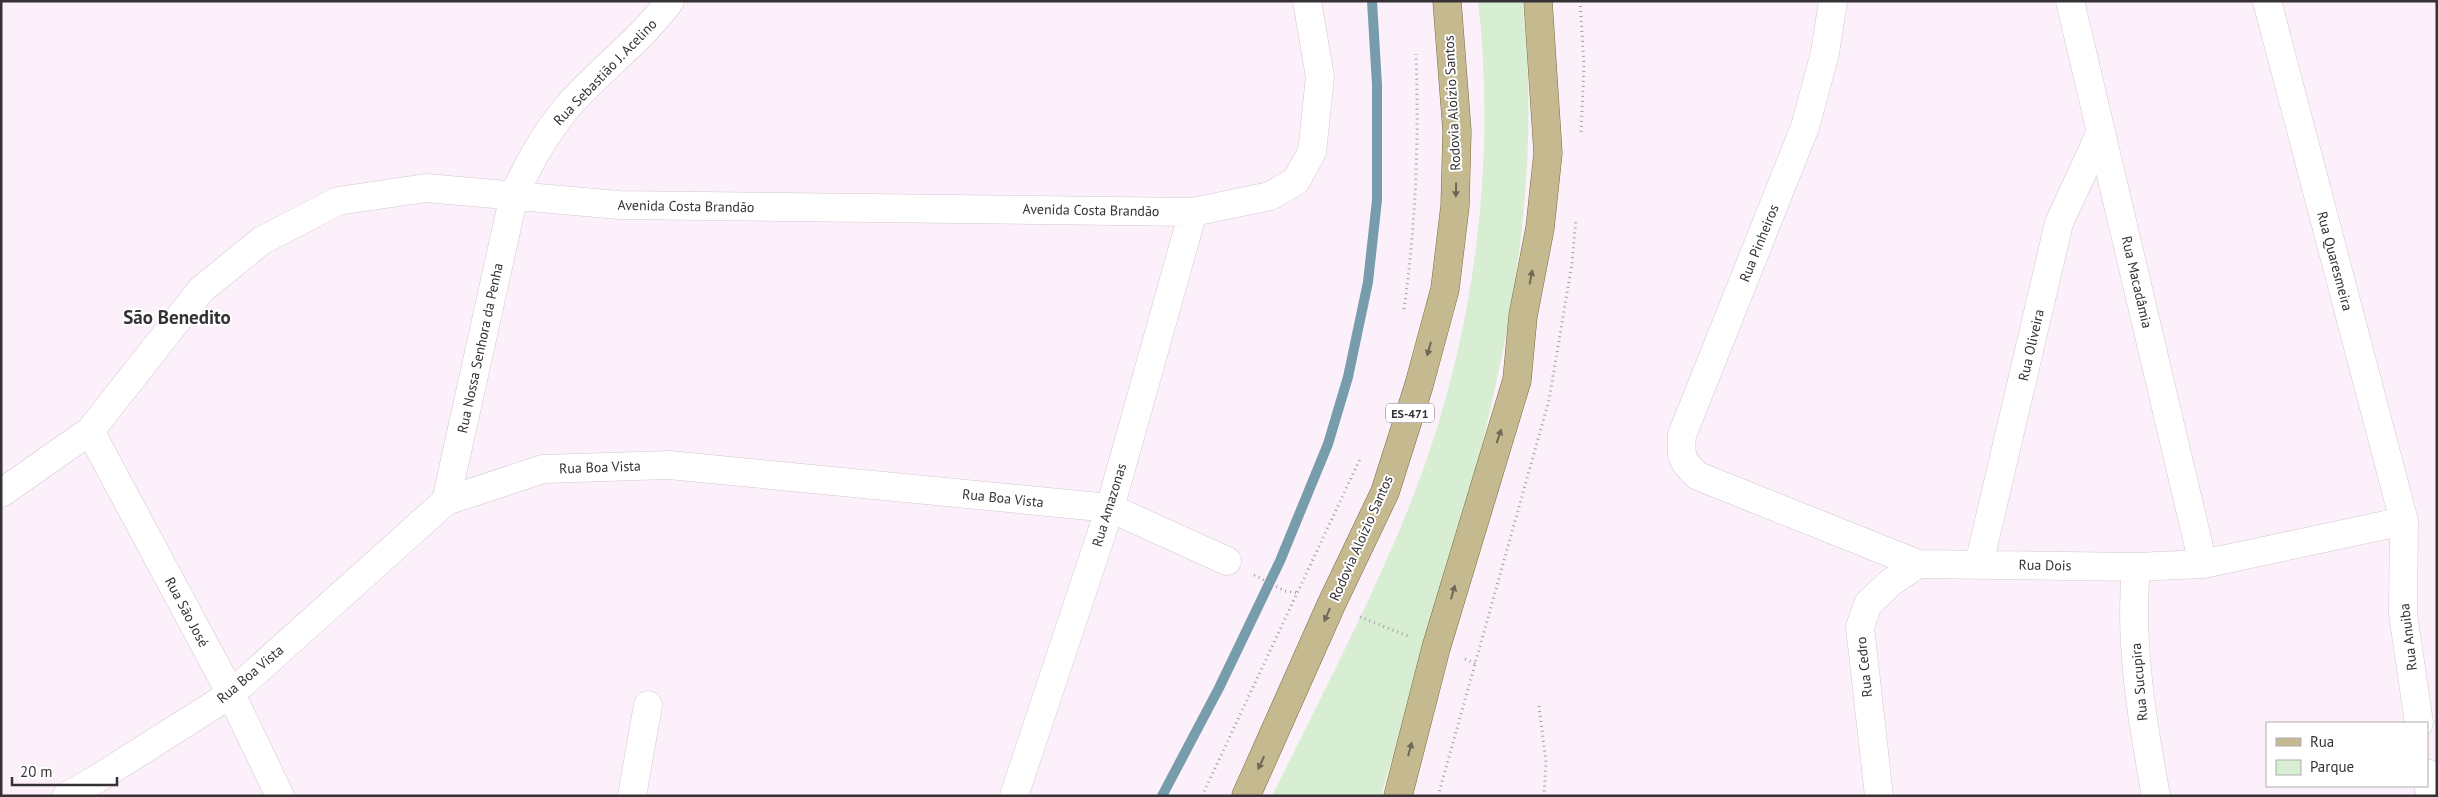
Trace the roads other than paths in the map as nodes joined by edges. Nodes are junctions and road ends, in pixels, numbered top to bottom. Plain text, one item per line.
1 (670, 1) edge
2 (1308, 1) edge
3 (1447, 1) edge
4 (1538, 1) edge
5 (1833, 1) edge
6 (2070, 1) edge
7 (2266, 1) edge
8 (2102, 132) junction
9 (514, 196) junction
10 (1193, 212) junction
11 (90, 431) junction
12 (1698, 476) joint
13 (1, 493) edge
14 (446, 501) junction
15 (1110, 508) junction
16 (2404, 521) junction
17 (1227, 560) dead end
18 (1918, 564) junction
19 (1979, 564) junction
20 (2202, 564) junction
21 (2136, 567) junction
22 (231, 694) junction
23 (648, 705) dead end
24 (2419, 722) edge
25 (2428, 781) edge
26 (67, 796) edge
27 (280, 796) edge
28 (632, 796) edge
29 (1014, 796) edge
30 (1246, 796) edge
31 (1398, 796) edge
32 (1879, 796) edge
33 (2156, 796) edge
34 (2430, 796) edge

1 - 9 street, Rua Sebastião J. Acelino
2 - 10 street, Avenida Costa Brandão
3 -> 30 main road, Rodovia Aloízio Santos / ES-471
31 -> 4 main road
5 - 12 street, Rua Pinheiros
6 - 8 street, Rua Macadâmia
7 - 16 street, Rua Quaresmeira
8 - 19 street, Rua Oliveira
8 - 20 street, Rua Macadâmia
9 - 10 street, Avenida Costa Brandão
9 - 11 street, Avenida Costa Brandão
9 - 14 street, Rua Nossa Senhora da Penha
10 - 15 street, Rua Amazonas
11 - 13 street, Avenida Costa Brandão
11 - 22 street, Rua São José
12 - 18 street, Rua Dois
14 - 15 street, Rua Boa Vista
14 - 22 street, Rua Boa Vista
15 - 17 street, Rua Boa Vista
15 - 29 street, Rua Amazonas
16 - 20 street, Rua Dois
16 - 24 street, Rua Anuiba
18 - 19 street, Rua Dois
18 - 32 street, Rua Cedro
19 - 21 street, Rua Dois
20 - 21 street, Rua Dois
21 - 33 street, Rua Sucupira
22 - 26 street, Rua Boa Vista
22 - 27 street, Rua São José
23 - 28 street
25 - 34 street

